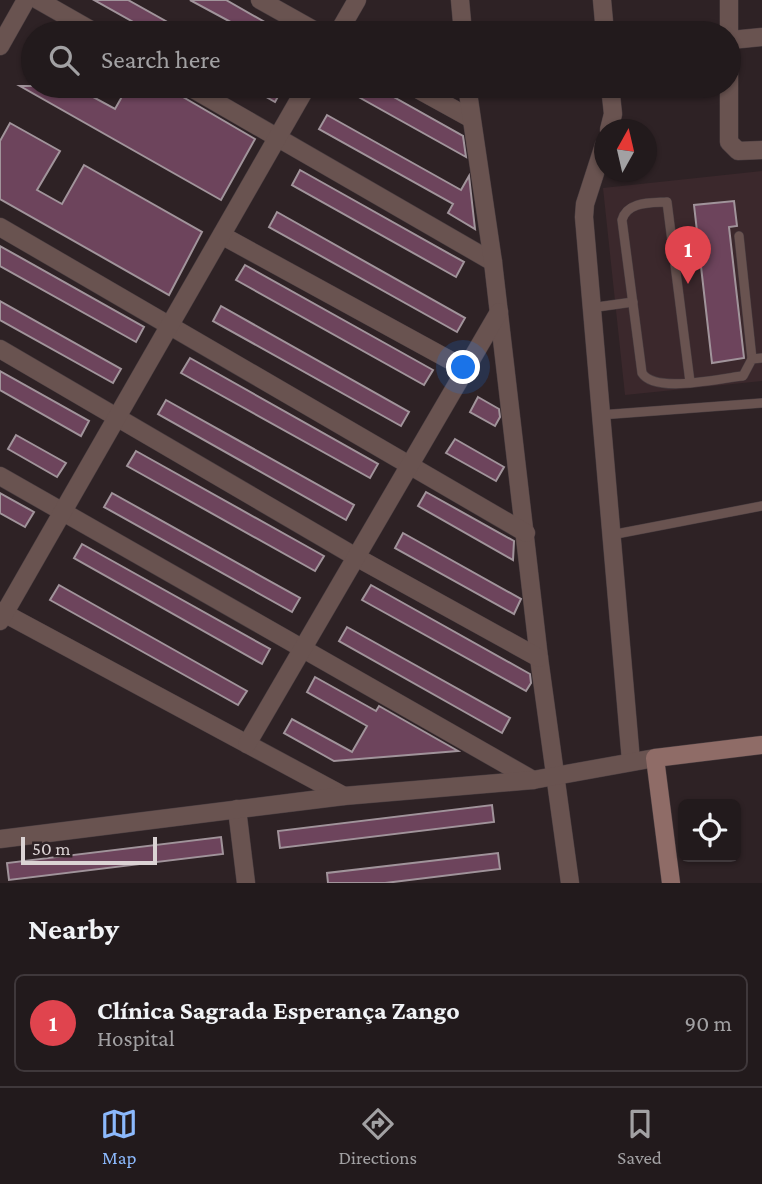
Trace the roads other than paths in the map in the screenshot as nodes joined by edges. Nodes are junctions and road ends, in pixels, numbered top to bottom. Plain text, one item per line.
1 (26, 0) edge
2 (38, 0) edge
3 (260, 0) edge
4 (357, 0) edge
5 (460, 0) edge
6 (602, 0) edge
7 (729, 0) edge
8 (75, 21) edge
9 (298, 21) edge
10 (345, 21) edge
11 (462, 21) edge
12 (604, 21) edge
13 (730, 21) edge
14 (762, 37) edge
15 (741, 39) edge
16 (0, 46) edge
17 (209, 98) edge
18 (300, 98) edge
19 (434, 98) edge
20 (468, 98) edge
21 (611, 98) edge
22 (730, 98) edge
23 (470, 118) junction
24 (612, 119) edge
25 (276, 136) junction
26 (762, 150) edge
27 (594, 176) edge
28 (0, 227) edge
29 (223, 236) junction
30 (739, 236) dead end
31 (493, 261) junction
32 (633, 302) junction
33 (590, 308) junction
34 (499, 312) junction
35 (172, 325) junction
36 (0, 349) edge
37 (757, 358) edge
38 (466, 369) junction
39 (690, 382) junction
40 (762, 403) edge
41 (118, 415) junction
42 (600, 415) junction
43 (410, 465) junction
44 (0, 476) edge
45 (762, 506) edge
46 (62, 512) junction
47 (526, 533) junction
48 (611, 535) junction
49 (356, 556) junction
50 (1, 615) edge
51 (303, 648) junction
52 (539, 658) junction
53 (247, 744) junction
54 (762, 745) edge
55 (655, 758) junction
56 (631, 761) junction
57 (555, 774) junction
58 (533, 780) junction
59 (344, 796) junction
60 (237, 809) junction
61 (0, 839) edge
62 (246, 883) edge
63 (570, 883) edge
64 (671, 883) edge

1 - 16 street
2 - 8 street
3 - 9 street
4 - 10 street
5 - 11 street
6 - 12 street
7 - 13 street
14 - 15 street
17 - 25 street
18 - 25 street
19 - 23 street
20 - 23 street
21 - 24 street
22 - 26 street
23 - 31 street
25 - 29 street
25 - 31 street
27 - 33 street
28 - 35 street
29 - 35 street
29 - 38 street
30 - 37 lane
31 - 34 street
32 - 33 lane
32 - 39 lane
32 - 39 lane
33 - 42 street
34 - 38 street
34 - 47 street
35 - 41 street
35 - 43 street
36 - 41 street
37 - 39 lane
38 - 43 street
40 - 42 lane
41 - 46 street
41 - 49 street
42 - 48 street
43 - 47 street
43 - 49 street
44 - 46 street
45 - 48 lane
46 - 50 street
46 - 51 street
47 - 52 street
48 - 56 street
49 - 51 street
49 - 52 street
50 - 53 street
51 - 53 street
51 - 58 street
52 - 57 street
53 - 59 street
54 - 55 street
55 - 56 street
55 - 64 street
56 - 57 street
57 - 58 street
57 - 63 street
58 - 59 street
59 - 60 street
60 - 61 street
60 - 62 street

